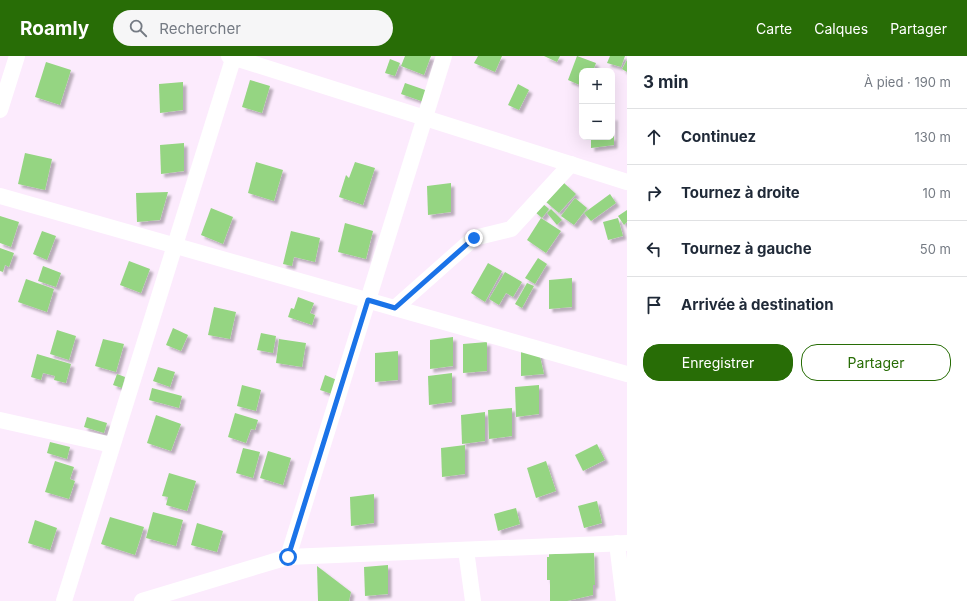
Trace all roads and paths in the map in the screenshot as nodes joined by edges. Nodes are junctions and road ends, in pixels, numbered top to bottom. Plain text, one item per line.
1 (17, 56) edge
2 (232, 56) edge
3 (444, 56) edge
4 (0, 110) edge
5 (425, 118) junction
6 (571, 164) junction
7 (627, 182) edge
8 (0, 196) edge
9 (175, 246) junction
10 (368, 300) junction
11 (395, 308) junction
12 (627, 374) edge
13 (0, 420) edge
14 (112, 445) junction
15 (622, 543) edge
16 (466, 550) junction
17 (288, 557) junction
18 (64, 601) edge
19 (142, 601) edge
20 (472, 601) edge
21 (624, 601) edge

1 - 4 street
2 - 5 street
2 - 9 street
3 - 5 street
5 - 6 street
5 - 10 street
6 - 7 street
6 - 11 street
8 - 9 street
9 - 10 street
9 - 14 street
10 - 11 street
10 - 17 street
11 - 12 street
13 - 14 street
14 - 18 street
15 - 16 street
15 - 21 street
16 - 17 street
16 - 20 street
17 - 19 street

